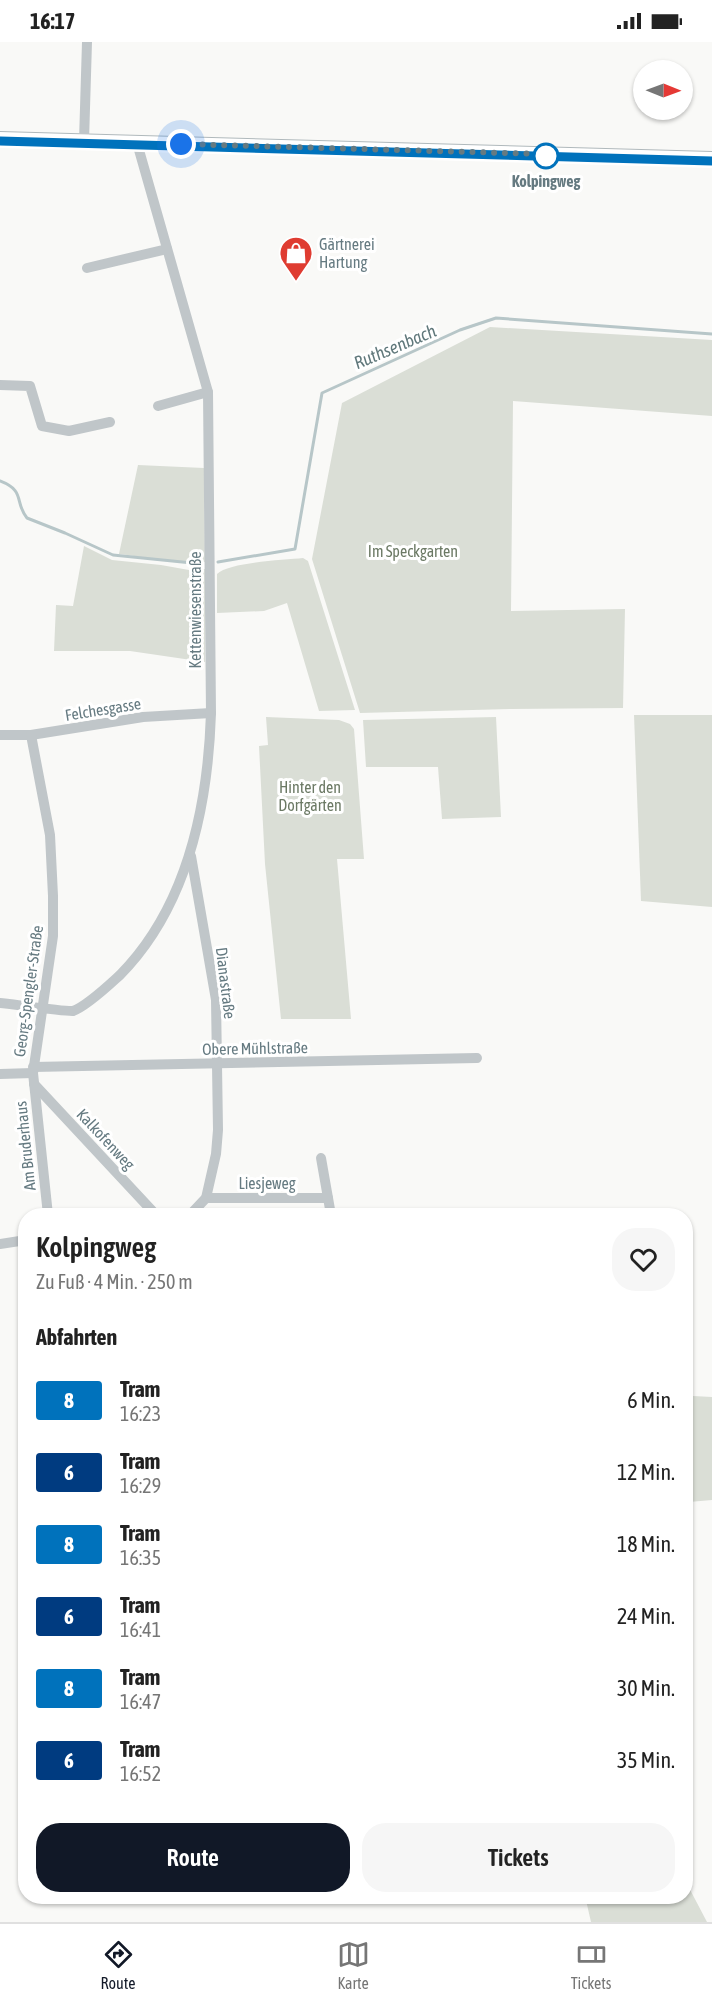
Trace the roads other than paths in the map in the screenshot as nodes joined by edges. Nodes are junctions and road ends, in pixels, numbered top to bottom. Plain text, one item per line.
1 (87, 42) edge
2 (0, 139) edge
3 (84, 141) junction
4 (137, 143) junction
5 (712, 159) edge
6 (167, 249) junction
7 (87, 268) dead end
8 (0, 385) edge
9 (208, 392) junction
10 (158, 406) dead end
11 (110, 422) dead end
12 (211, 712) junction
13 (0, 735) edge
14 (31, 735) junction
15 (191, 856) junction
16 (0, 1003) edge
17 (42, 1007) junction
18 (477, 1058) dead end
19 (218, 1063) junction
20 (0, 1074) edge
21 (33, 1075) junction
22 (321, 1158) dead end
23 (206, 1198) junction
24 (328, 1198) junction
25 (47, 1208) edge
26 (150, 1208) edge
27 (197, 1208) edge
28 (330, 1208) edge
29 (18, 1241) edge
30 (0, 1244) edge

1 - 3 street
2 - 3 street
3 - 4 street
4 - 5 street
4 - 6 street, Kettenwiesenstraße
6 - 7 street
6 - 9 street, Kettenwiesenstraße
8 - 11 street
9 - 10 street
9 - 12 street, Kettenwiesenstraße
12 - 14 street, Felchesgasse
12 - 15 street, Kettenwiesenstraße
13 - 14 street, Felchesgasse
14 - 17 street, Georg-Spengler-Straße
15 - 17 street, Kettenwiesenstraße
15 - 19 street, Dianastraße
16 - 17 street, Kettenwiesenstraße
17 - 21 street, Georg-Spengler-Straße
18 - 19 street, Obere Mühlstraße
19 - 21 street, Obere Mühlstraße
19 - 23 street, Dianastraße
20 - 21 street, Obere Mühlstraße
21 - 25 street, Am Bruderhaus
21 - 26 street, Kalkofenweg
22 - 24 street
23 - 24 street, Liesjeweg
23 - 27 street
24 - 28 street
29 - 30 street

